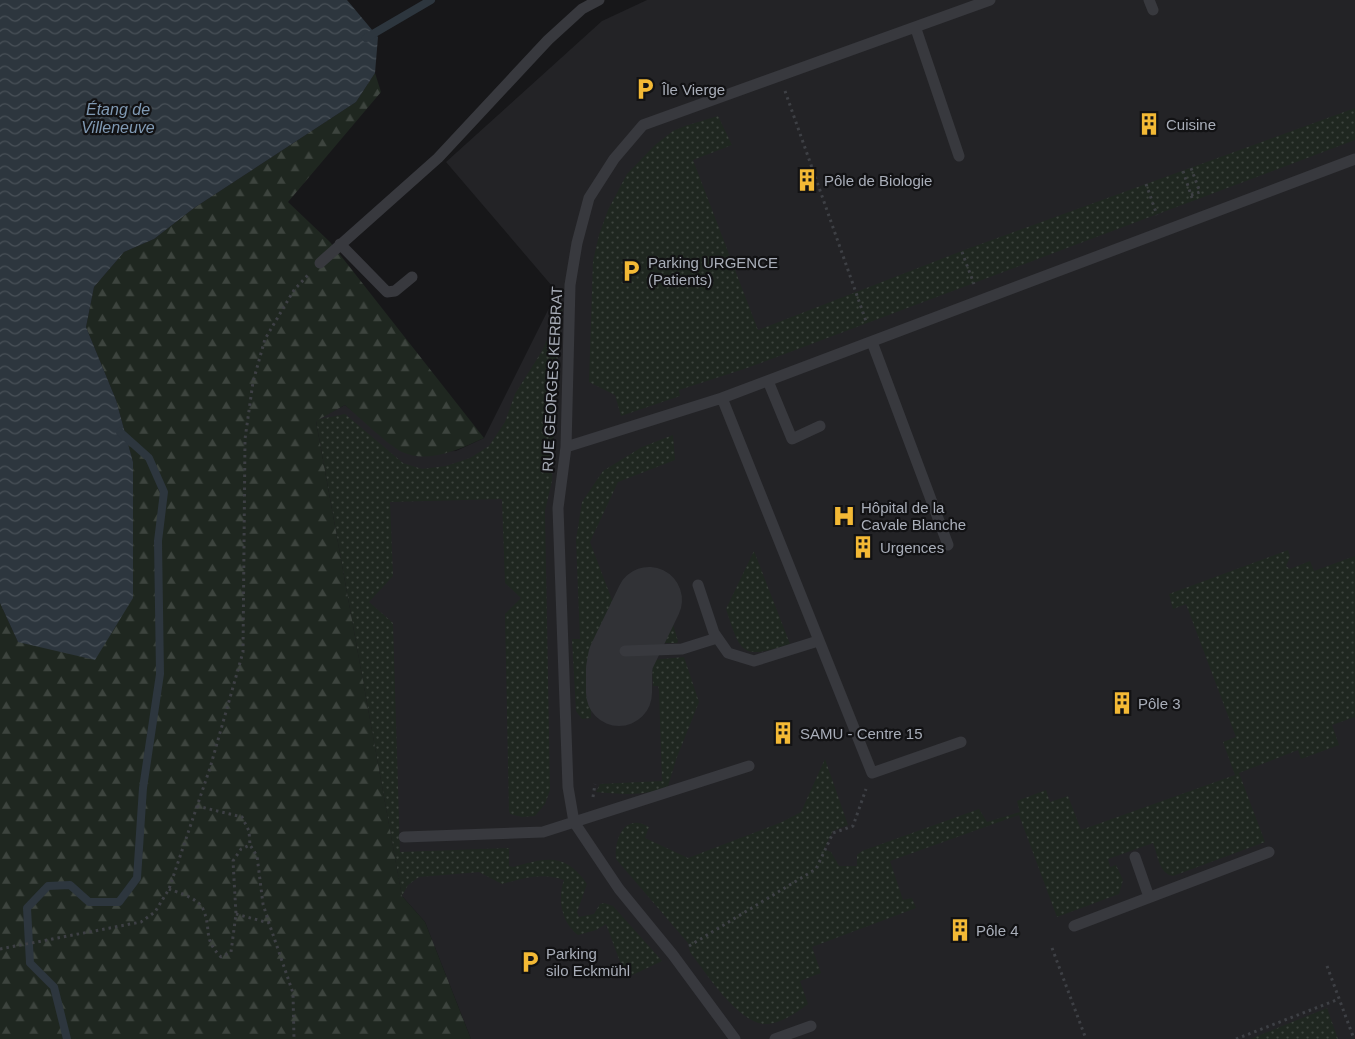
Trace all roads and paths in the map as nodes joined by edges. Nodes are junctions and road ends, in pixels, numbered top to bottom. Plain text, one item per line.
1 (599, 0) edge
2 (990, 0) edge
3 (916, 29) junction
4 (780, 77) junction
5 (959, 156) dead end
6 (1355, 159) edge
7 (1191, 168) dead end
8 (1183, 171) dead end
9 (1146, 184) dead end
10 (1163, 232) junction
11 (340, 244) junction
12 (962, 252) dead end
13 (320, 262) joint
14 (412, 277) dead end
15 (980, 301) junction
16 (872, 342) junction
17 (768, 381) junction
18 (722, 398) junction
19 (820, 426) dead end
20 (566, 447) junction
21 (948, 545) dead end
22 (698, 585) dead end
23 (718, 638) junction
24 (818, 641) junction
25 (625, 652) dead end
26 (961, 742) dead end
27 (749, 766) dead end
28 (872, 773) junction
29 (197, 806) junction
30 (574, 822) junction
31 (404, 837) dead end
32 (250, 845) junction
33 (1269, 852) dead end
34 (1134, 857) dead end
35 (169, 889) junction
36 (1149, 897) junction
37 (236, 914) junction
38 (269, 923) junction
39 (1074, 926) dead end
40 (1, 948) edge
41 (1052, 948) dead end
42 (673, 955) junction
43 (1327, 966) dead end
44 (1339, 998) junction
45 (811, 1026) dead end
46 (294, 1039) edge
47 (735, 1039) edge
48 (775, 1039) edge
49 (1086, 1039) edge
50 (1236, 1039) edge
51 (1354, 1039) edge

1 - 11 lane
2 - 3 lane, RUE GEORGES KERBRAT
3 - 4 lane, RUE GEORGES KERBRAT
3 - 5 lane
4 - 16 path
4 - 20 lane, RUE GEORGES KERBRAT
6 - 10 lane
7 - 8 path
9 - 10 path
10 - 15 lane
11 - 13 lane
11 - 14 lane
12 - 15 path
13 - 29 path
15 - 16 lane
16 - 17 lane
16 - 21 lane
17 - 18 lane
17 - 19 lane
18 - 20 lane
18 - 24 lane
20 - 30 lane, RUE GEORGES KERBRAT
22 - 23 lane
23 - 24 lane
23 - 25 lane
24 - 28 lane
26 - 28 lane
27 - 30 lane
28 - 42 path
29 - 32 path
29 - 35 path
30 - 31 lane
30 - 42 lane, RUE GEORGES KERBRAT
32 - 37 path
32 - 38 path
33 - 36 lane
34 - 36 lane
35 - 37 path
35 - 40 path
36 - 39 lane
37 - 38 path
38 - 46 path
41 - 49 path
42 - 47 lane, RUE GEORGES KERBRAT
43 - 44 path
44 - 50 path
44 - 51 path
45 - 48 lane

